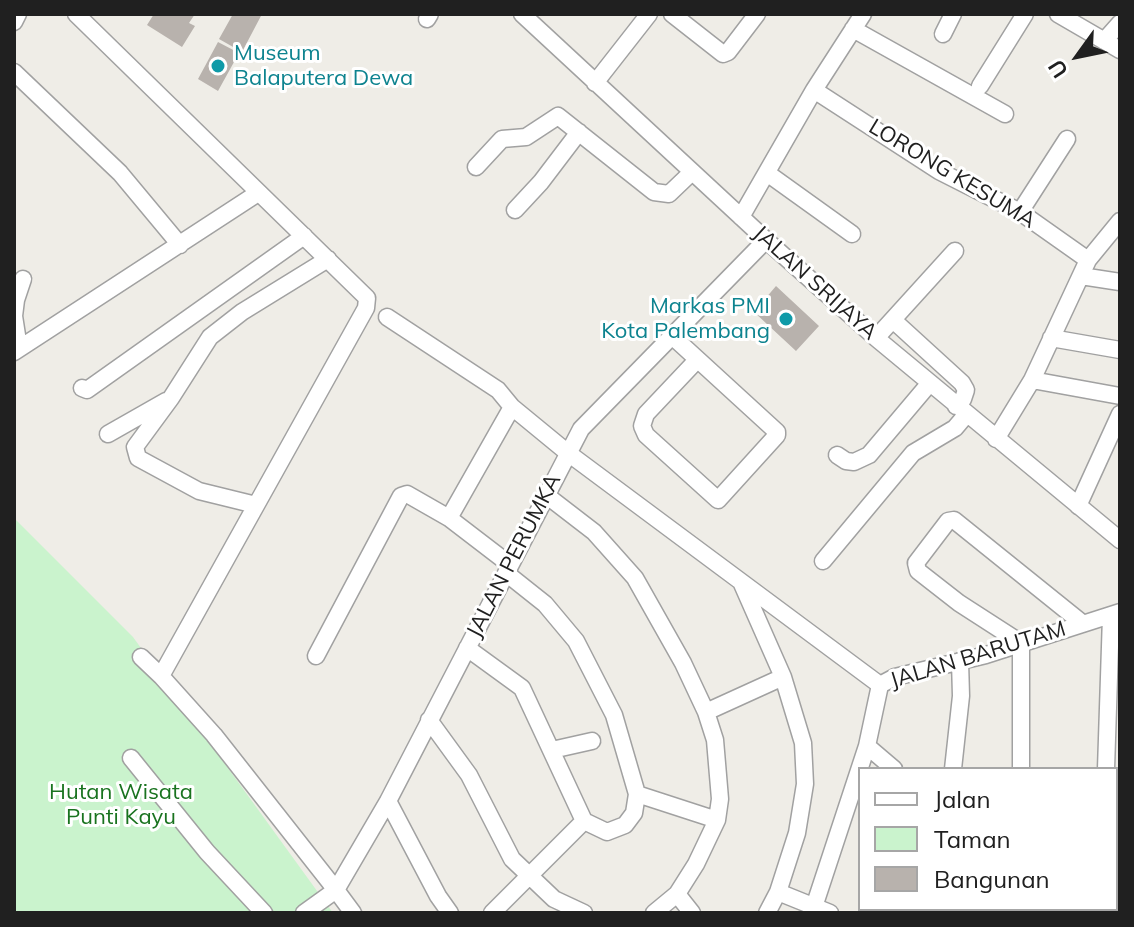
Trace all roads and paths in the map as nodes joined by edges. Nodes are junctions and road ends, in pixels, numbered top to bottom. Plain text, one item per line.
1 (18, 14) edge
2 (76, 14) edge
3 (522, 14) edge
4 (649, 14) edge
5 (672, 14) edge
6 (757, 14) edge
7 (953, 14) edge
8 (1025, 14) edge
9 (1063, 15) edge
10 (858, 21) edge
11 (14, 22) edge
12 (1120, 23) edge
13 (943, 34) dead end
14 (1104, 41) junction
15 (1120, 50) edge
16 (14, 72) edge
17 (595, 83) junction
18 (980, 86) dead end
19 (814, 90) junction
20 (1005, 114) dead end
21 (579, 132) junction
22 (1067, 139) dead end
23 (476, 167) dead end
24 (692, 172) junction
25 (767, 173) junction
26 (258, 193) junction
27 (515, 210) dead end
28 (1020, 212) junction
29 (741, 217) junction
30 (1120, 221) edge
31 (852, 234) dead end
32 (304, 236) junction
33 (766, 240) junction
34 (180, 245) junction
35 (955, 251) dead end
36 (328, 259) junction
37 (1088, 260) junction
38 (1081, 276) junction
39 (23, 279) dead end
40 (1120, 282) edge
41 (387, 317) dead end
42 (893, 320) junction
43 (671, 335) junction
44 (876, 338) junction
45 (1051, 338) junction
46 (16, 350) edge
47 (1120, 350) edge
48 (697, 360) junction
49 (1032, 380) junction
50 (929, 384) junction
51 (82, 388) dead end
52 (1120, 396) edge
53 (171, 398) junction
54 (512, 407) junction
55 (961, 410) junction
56 (1120, 414) edge
57 (108, 434) dead end
58 (996, 439) junction
59 (568, 453) junction
60 (837, 455) dead end
61 (546, 495) junction
62 (256, 505) junction
63 (1078, 506) junction
64 (449, 518) junction
65 (1120, 540) edge
66 (823, 561) dead end
67 (508, 568) junction
68 (742, 583) junction
69 (1116, 614) edge
70 (1082, 623) junction
71 (1021, 643) junction
72 (467, 648) junction
73 (316, 656) dead end
74 (141, 657) dead end
75 (960, 661) junction
76 (161, 676) junction
77 (783, 677) junction
78 (880, 685) junction
79 (706, 712) junction
80 (429, 720) junction
81 (1114, 734) edge
82 (592, 741) dead end
83 (867, 746) junction
84 (552, 750) junction
85 (131, 758) dead end
86 (860, 767) edge
87 (892, 767) edge
88 (953, 767) edge
89 (1021, 767) edge
90 (1106, 767) edge
91 (858, 773) edge
92 (637, 794) junction
93 (388, 801) junction
94 (717, 820) junction
95 (584, 821) junction
96 (528, 876) junction
97 (336, 890) junction
98 (778, 892) junction
99 (677, 894) junction
100 (813, 910) edge
101 (264, 913) edge
102 (304, 913) edge
103 (353, 913) edge
104 (450, 913) edge
105 (492, 913) edge
106 (584, 913) edge
107 (654, 913) edge
108 (692, 913) edge
109 (767, 913) edge
110 (830, 913) edge

1 - 11 street
2 - 26 street
3 - 17 street, JALAN SRIJAYA
4 - 17 street
5 - 6 street
7 - 13 street
8 - 18 street
9 - 14 street
10 - 19 street
10 - 20 street
12 - 14 street
14 - 15 street
16 - 34 street
17 - 24 street, JALAN SRIJAYA
19 - 25 street
19 - 28 street, LORONG KESUMA
21 - 23 street
21 - 24 street
21 - 27 street
22 - 28 street
24 - 29 street, JALAN SRIJAYA
25 - 29 street
25 - 31 street
26 - 32 street
26 - 34 street
28 - 37 street, LORONG KESUMA
29 - 33 street, JALAN SRIJAYA
30 - 37 street
32 - 36 street
32 - 51 street
33 - 43 street, JALAN PERUMKA
33 - 44 street, JALAN SRIJAYA
34 - 46 street
35 - 42 street
36 - 53 street
36 - 62 street
37 - 38 street
38 - 40 street
38 - 45 street
39 - 46 street
41 - 54 street
42 - 44 street
42 - 55 street
43 - 48 street
43 - 59 street, JALAN PERUMKA
44 - 50 street, JALAN SRIJAYA
45 - 47 street
45 - 49 street
48 - 48 street
49 - 52 street
49 - 58 street
50 - 55 street, JALAN SRIJAYA
50 - 60 street
53 - 57 street
53 - 62 street
54 - 59 street
54 - 64 street
55 - 58 street, JALAN SRIJAYA
55 - 66 street
56 - 63 street
58 - 63 street, JALAN SRIJAYA
59 - 61 street, JALAN PERUMKA
59 - 68 street
61 - 67 street, JALAN PERUMKA
61 - 79 street
62 - 76 street
63 - 65 street, JALAN SRIJAYA
64 - 67 street
64 - 73 street
67 - 72 street, JALAN PERUMKA
67 - 92 street
68 - 77 street
68 - 78 street
69 - 70 street, JALAN BARUTAM
69 - 81 street
70 - 71 street, JALAN BARUTAM
70 - 71 street
71 - 75 street, JALAN BARUTAM
71 - 89 street
72 - 80 street, JALAN PERUMKA
72 - 84 street
74 - 76 street
75 - 78 street, JALAN BARUTAM
75 - 88 street
76 - 97 street
77 - 79 street
77 - 98 street
78 - 83 street, JALAN BARUTAM
79 - 94 street
80 - 93 street, JALAN PERUMKA
80 - 96 street
81 - 90 street
82 - 84 street
83 - 86 street, JALAN BARUTAM
83 - 87 street
84 - 95 street
85 - 101 street
91 - 100 street, JALAN BARUTAM
92 - 94 street
92 - 95 street
93 - 97 street, JALAN PERUMKA
93 - 104 street
94 - 99 street
95 - 96 street
96 - 105 street
96 - 106 street
97 - 102 street
97 - 103 street
98 - 100 street
98 - 109 street
99 - 107 street
99 - 108 street
100 - 110 street

